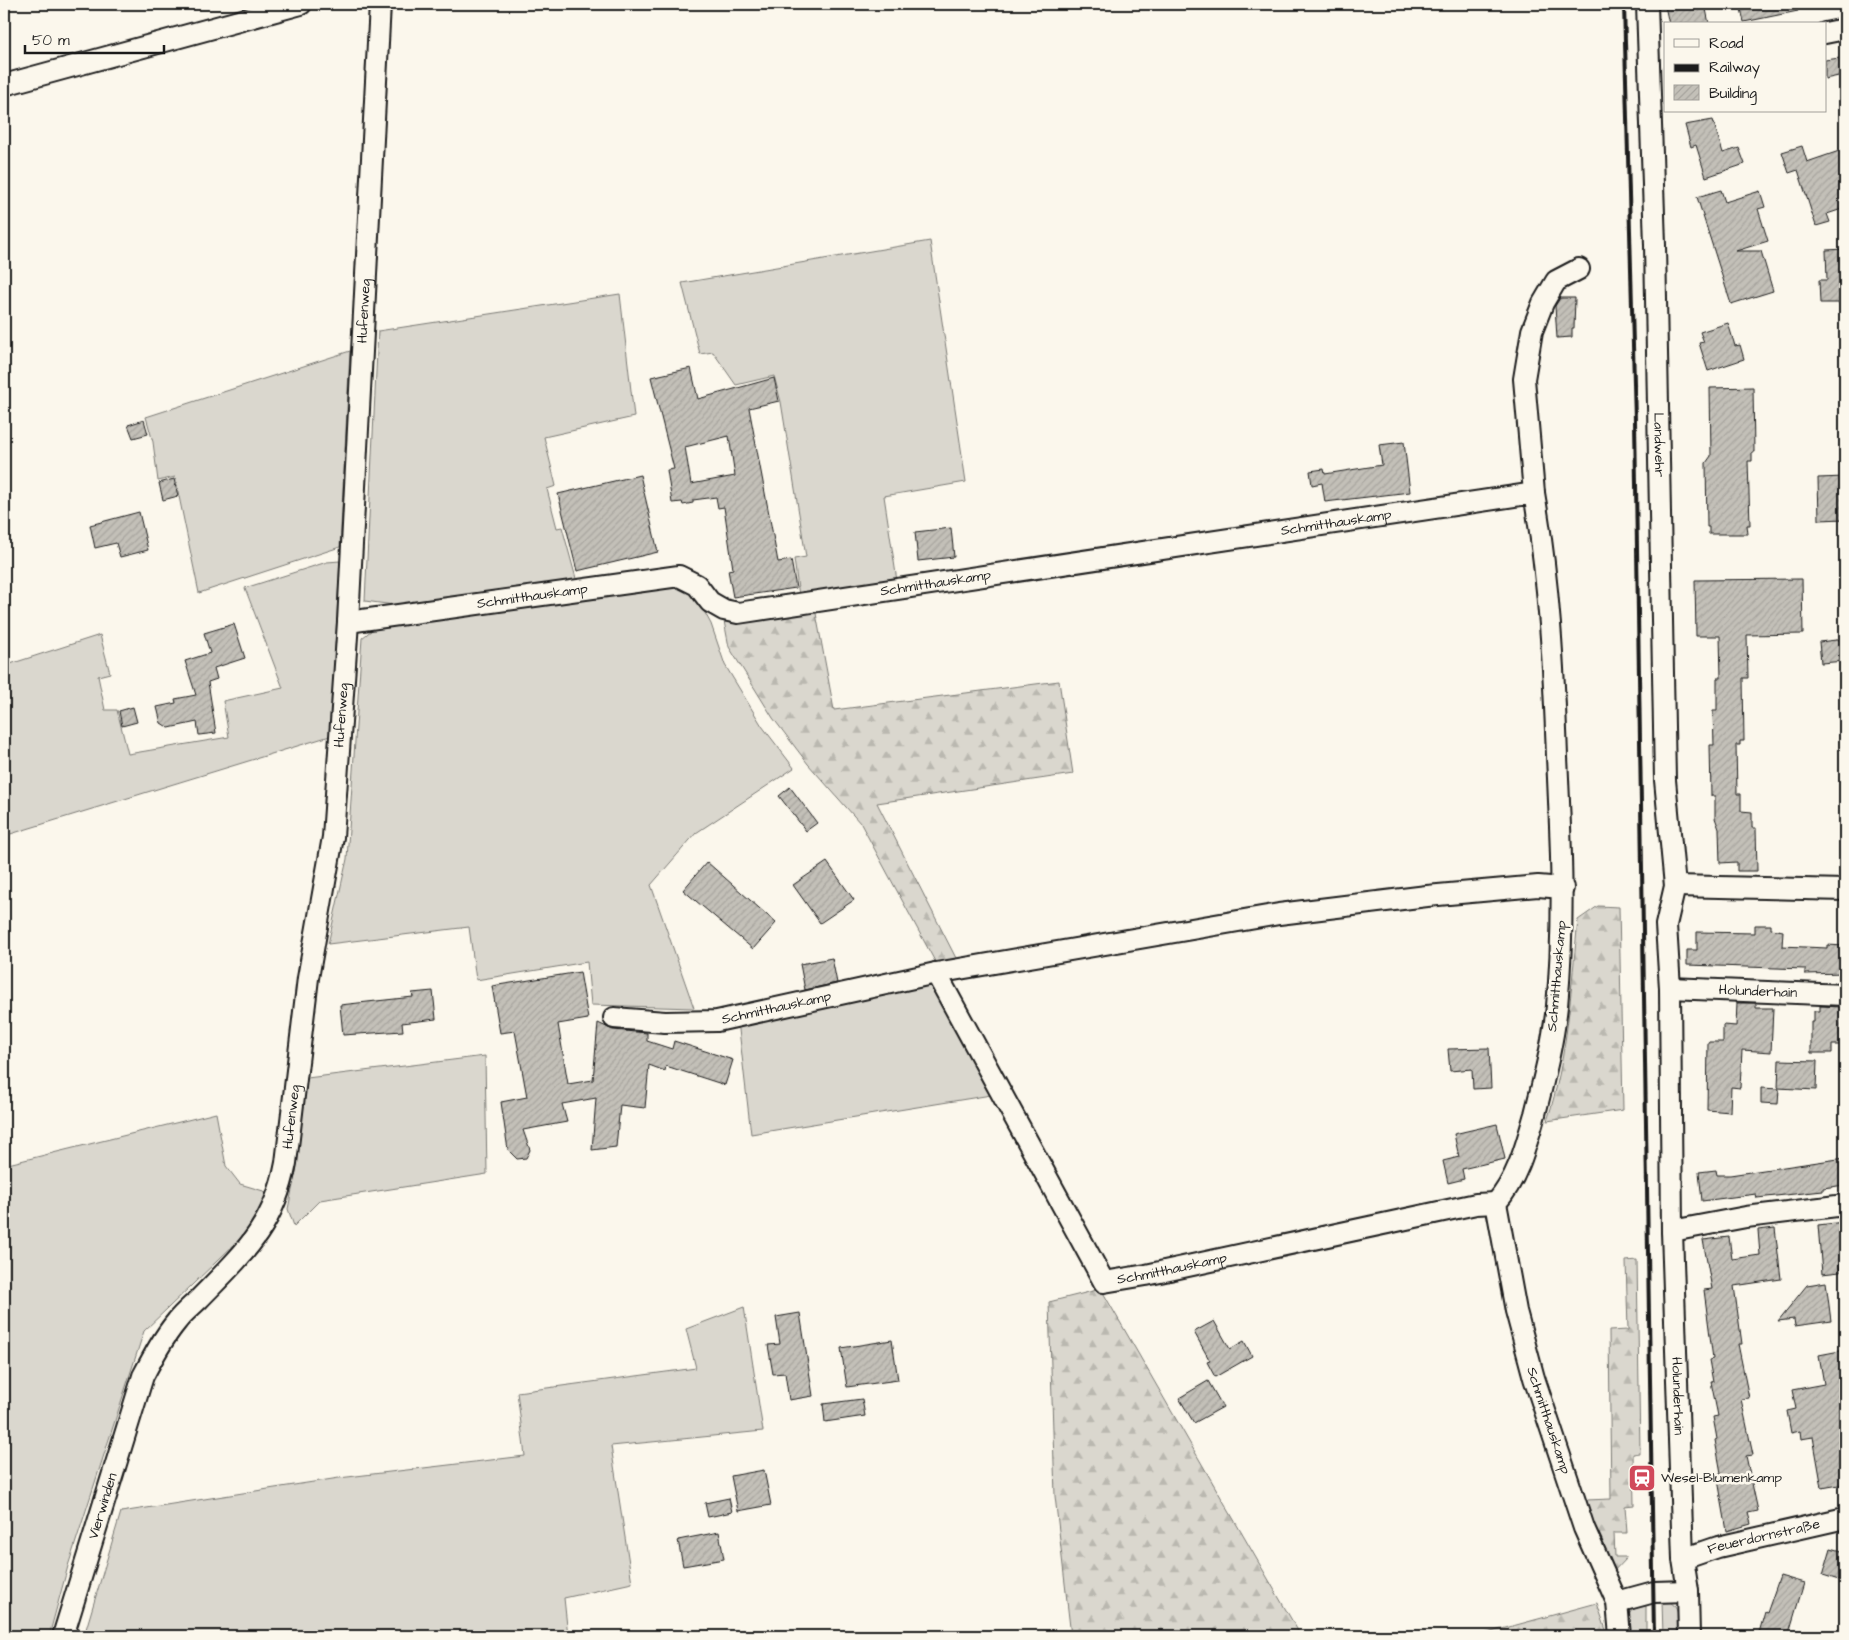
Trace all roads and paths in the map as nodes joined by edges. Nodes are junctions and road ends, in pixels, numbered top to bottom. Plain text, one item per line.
1 (301, 4) edge
2 (380, 4) edge
3 (1646, 4) edge
4 (1845, 29) edge
5 (1826, 33) edge
6 (1656, 68) edge
7 (4, 85) edge
8 (1579, 269) dead end
9 (1534, 493) junction
10 (348, 622) junction
11 (1675, 886) junction
12 (1563, 888) junction
13 (1845, 890) edge
14 (936, 973) junction
15 (1670, 988) junction
16 (1845, 995) edge
17 (614, 1018) dead end
18 (1496, 1203) junction
19 (1845, 1205) edge
20 (1672, 1231) junction
21 (143, 1376) joint
22 (1845, 1518) edge
23 (1683, 1559) junction
24 (1688, 1591) junction
25 (1617, 1602) junction
26 (63, 1636) edge
27 (1620, 1636) edge
28 (1689, 1636) edge

1 - 7 street
2 - 10 street, Hufenweg
3 - 6 street, Landwehr
4 - 5 street
6 - 11 street, Landwehr
8 - 9 street, Schmitthauskamp
9 - 10 street, Schmitthauskamp
9 - 12 street, Schmitthauskamp
10 - 21 street, Hufenweg
11 - 13 street
11 - 15 street, Holunderhain
12 - 14 street, Schmitthauskamp
12 - 18 street, Schmitthauskamp
14 - 17 street, Schmitthauskamp
14 - 18 street, Schmitthauskamp
15 - 16 street, Holunderhain
15 - 20 street, Holunderhain
18 - 25 street, Schmitthauskamp
19 - 20 street
20 - 23 street, Holunderhain
21 - 26 street, Vierwinden
22 - 23 street, Feuerdornstraße
23 - 24 street, Holunderhain
24 - 25 street
24 - 28 street, Holunderhain
25 - 27 street, Schmitthauskamp

